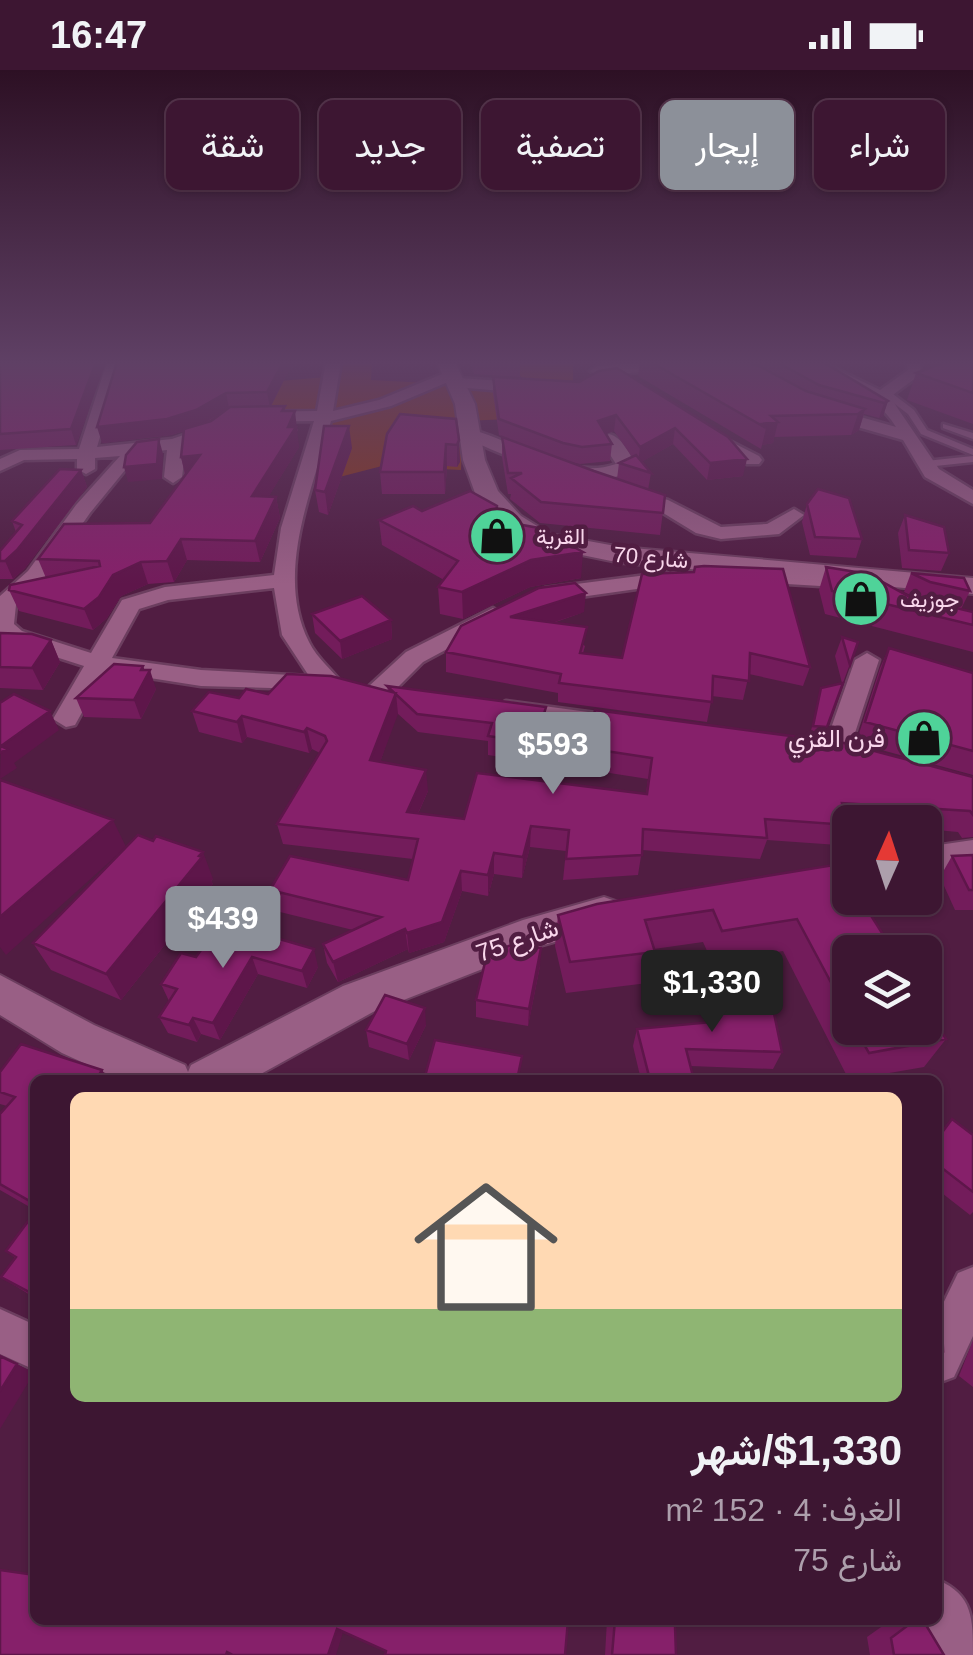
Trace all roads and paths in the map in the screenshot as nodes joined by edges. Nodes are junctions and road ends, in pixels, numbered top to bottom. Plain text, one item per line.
1 (91, 436) edge
2 (196, 436) edge
3 (319, 436) edge
4 (470, 436) edge
5 (475, 436) edge
6 (710, 436) edge
7 (917, 436) edge
8 (921, 436) edge
9 (609, 439) edge
10 (177, 444) junction
11 (0, 447) edge
12 (133, 448) junction
13 (20, 454) junction
14 (86, 454) junction
15 (973, 456) edge
16 (753, 460) dead end
17 (927, 461) junction
18 (0, 466) edge
19 (564, 468) junction
20 (173, 477) dead end
21 (973, 486) edge
22 (102, 487) junction
23 (973, 498) edge
24 (794, 515) dead end
25 (847, 577) junction
26 (284, 580) junction
27 (973, 586) edge
28 (2, 605) edge
29 (911, 610) edge
30 (867, 660) dead end
31 (98, 661) junction
32 (331, 685) junction
33 (376, 693) junction
34 (412, 697) edge
35 (484, 706) edge
36 (66, 720) dead end
37 (651, 728) edge
38 (835, 752) edge
39 (973, 854) edge
40 (942, 859) edge
41 (646, 906) edge
42 (0, 992) edge
43 (158, 1075) edge
44 (216, 1075) edge
45 (973, 1288) edge
46 (0, 1331) edge
47 (30, 1346) edge
48 (942, 1352) edge
49 (942, 1611) edge
50 (973, 1650) edge

1 - 14 street
2 - 10 street
3 - 26 street
4 - 25 street, شارع 70
5 - 19 street
6 - 16 street
7 - 17 street
8 - 15 lane
9 - 19 street
10 - 12 street
10 - 20 street
11 - 13 street
12 - 14 street
12 - 22 street
13 - 14 street
13 - 18 street
14 - 22 street
15 - 17 lane
17 - 21 street
17 - 23 street
19 - 24 street
22 - 28 street
25 - 27 street, شارع 70
25 - 29 street
25 - 33 street
26 - 31 street
26 - 32 street
28 - 31 street
30 - 38 street
31 - 32 street
31 - 36 street
32 - 33 street
33 - 34 street
35 - 37 street
39 - 40 street
41 - 44 street, شارع 75
42 - 43 street
45 - 48 street
46 - 47 street
49 - 50 street

